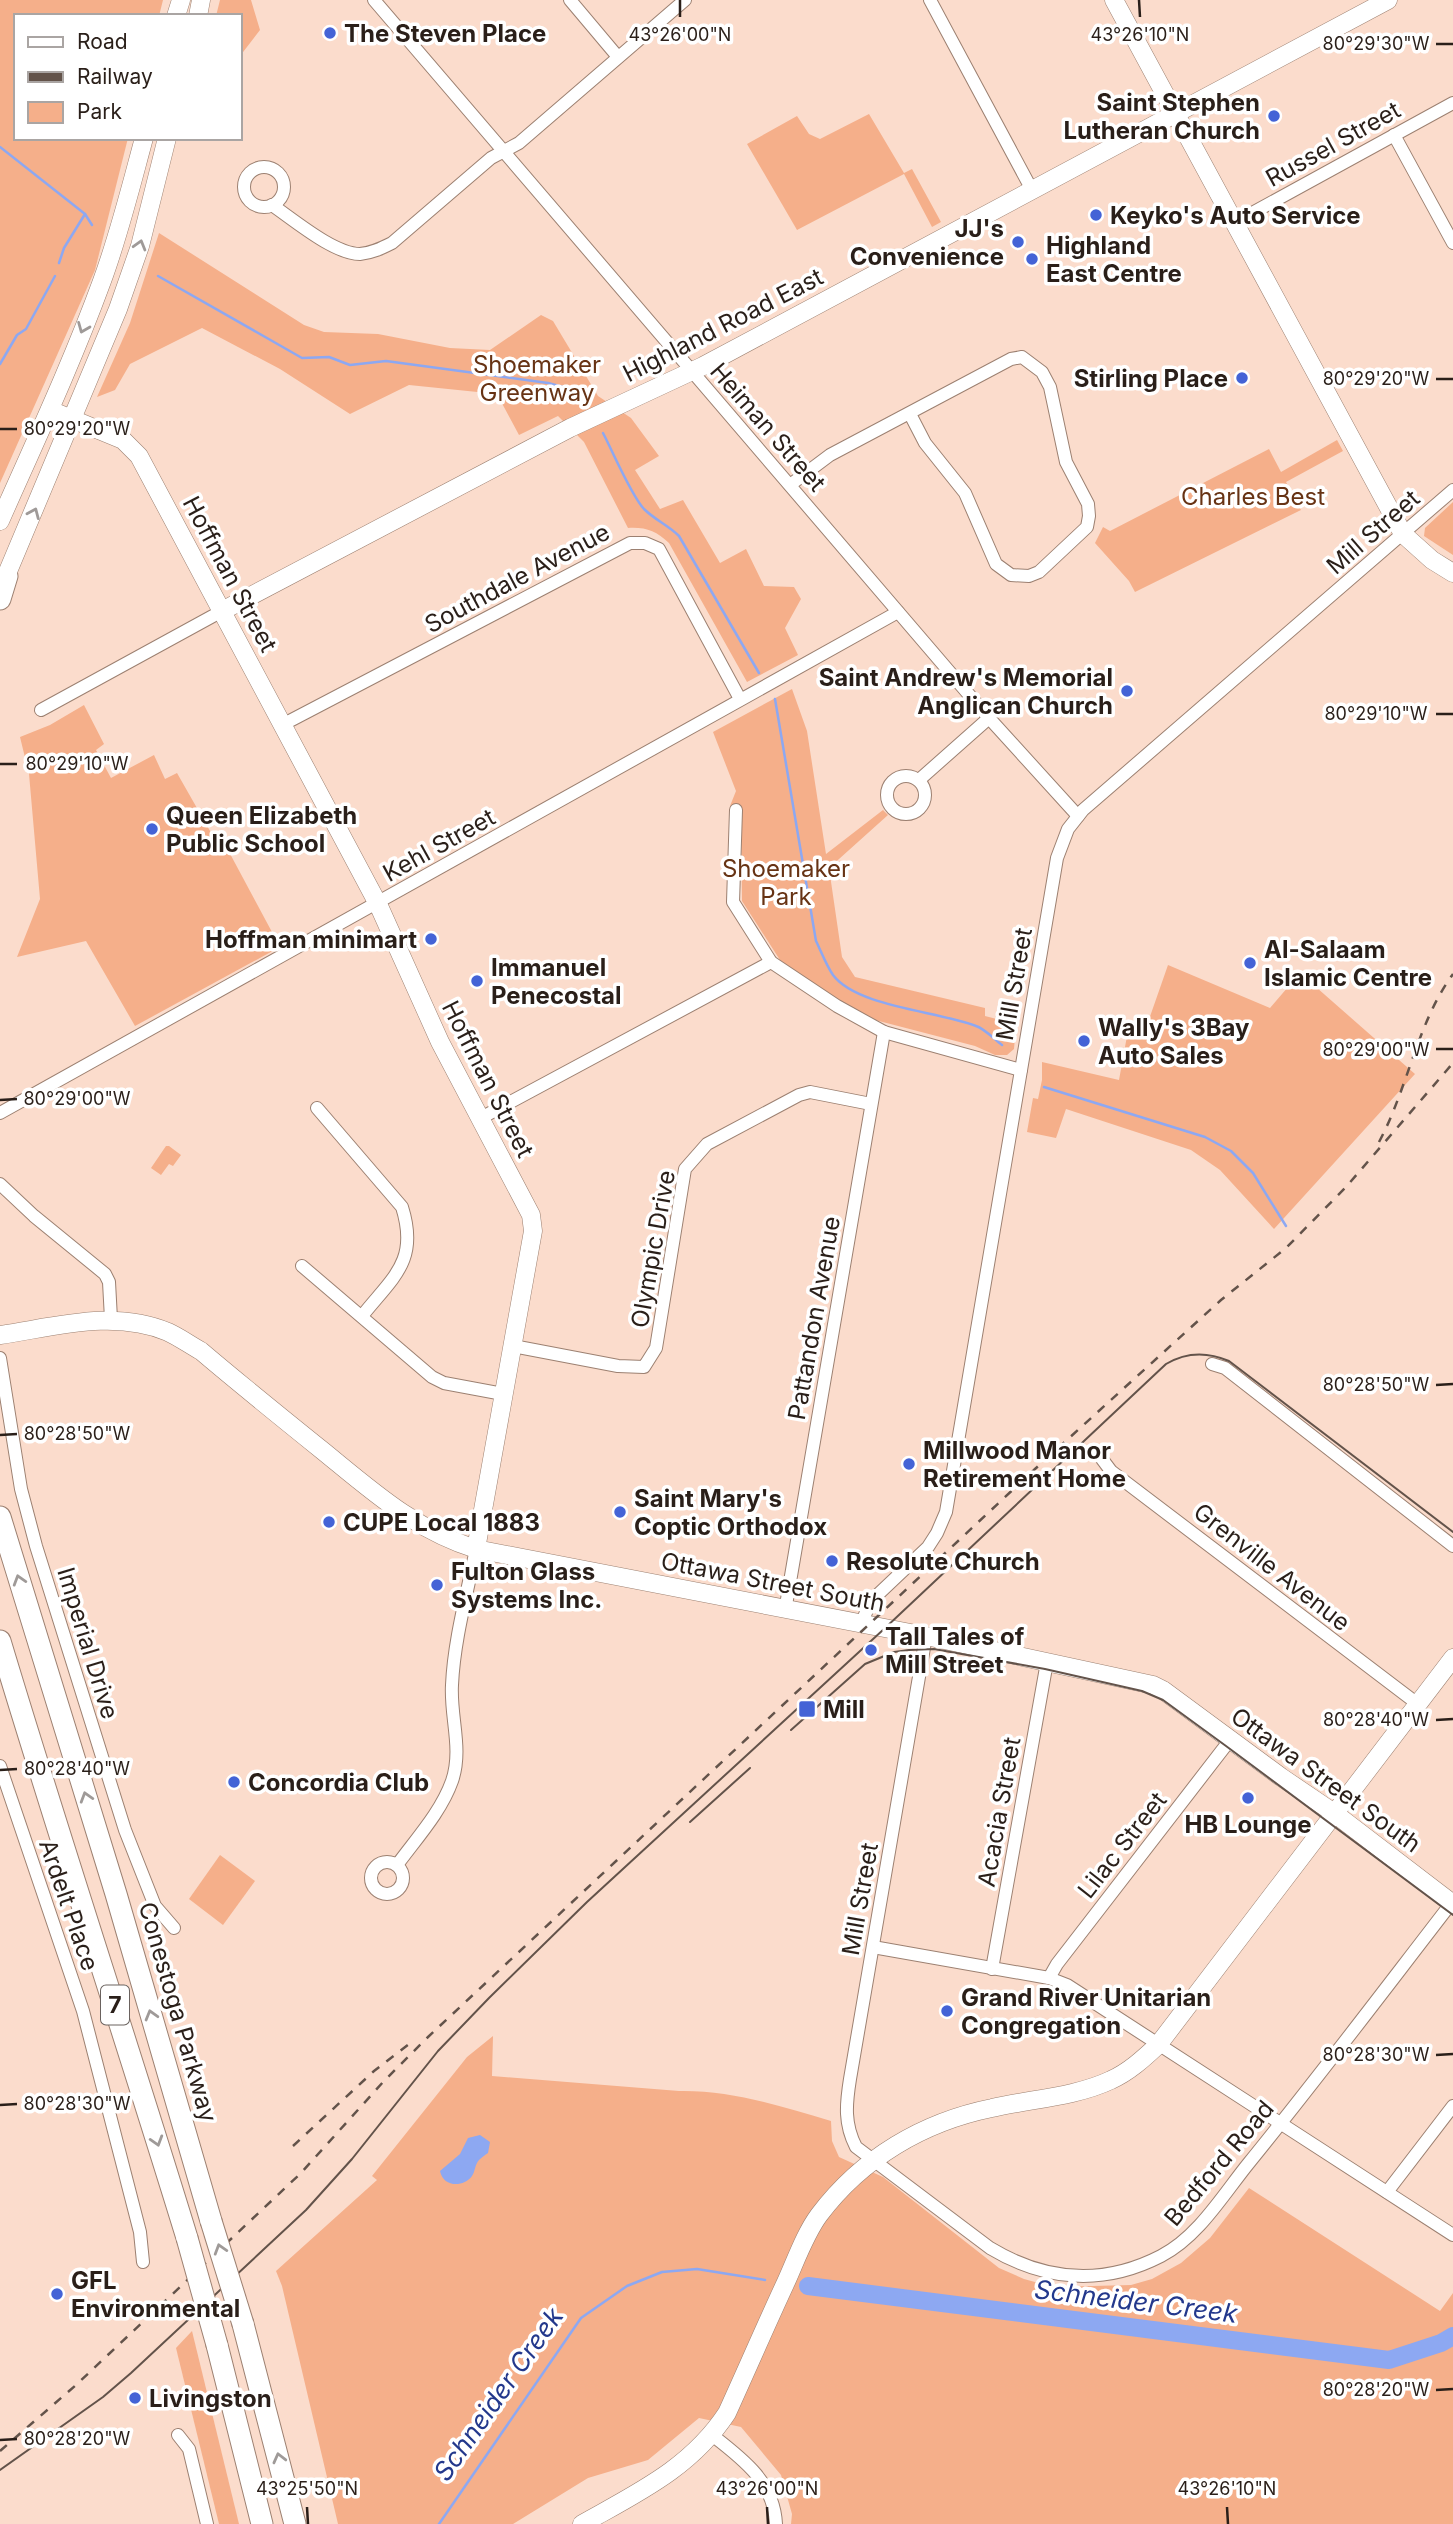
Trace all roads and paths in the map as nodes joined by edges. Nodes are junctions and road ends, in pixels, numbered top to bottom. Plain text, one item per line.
1 (374, 0) edge
2 (570, 0) edge
3 (685, 0) edge
4 (930, 0) edge
5 (1114, 0) edge
6 (1388, 0) edge
7 (618, 57) junction
8 (1453, 103) edge
9 (1175, 113) junction
10 (1394, 135) junction
11 (143, 140) edge
12 (166, 140) edge
13 (504, 151) junction
14 (1032, 190) junction
15 (272, 205) dead end
16 (1234, 223) junction
17 (1453, 243) edge
18 (693, 371) junction
19 (50, 410) junction
20 (910, 414) junction
21 (74, 419) junction
22 (790, 485) junction
23 (1453, 490) edge
24 (0, 521) edge
25 (1403, 534) junction
26 (1453, 573) edge
27 (4, 583) edge
28 (0, 599) edge
29 (222, 611) junction
30 (898, 612) junction
31 (740, 699) junction
32 (41, 710) dead end
33 (989, 718) junction
34 (282, 725) junction
35 (919, 780) dead end
36 (736, 810) dead end
37 (1078, 816) junction
38 (378, 904) junction
39 (771, 962) junction
40 (884, 1032) junction
41 (1021, 1070) junction
42 (871, 1104) junction
43 (317, 1108) dead end
44 (0, 1113) edge
45 (479, 1119) junction
46 (0, 1184) edge
47 (302, 1266) dead end
48 (362, 1316) junction
49 (111, 1319) junction
50 (0, 1335) edge
51 (513, 1346) junction
52 (0, 1358) edge
53 (1212, 1364) dead end
54 (503, 1394) junction
55 (1102, 1459) dead end
56 (0, 1517) edge
57 (1453, 1546) edge
58 (476, 1549) junction
59 (785, 1611) junction
60 (861, 1625) junction
61 (926, 1636) junction
62 (0, 1641) edge
63 (1453, 1658) edge
64 (1047, 1662) junction
65 (0, 1687) edge
66 (1419, 1705) junction
67 (1230, 1740) junction
68 (0, 1766) edge
69 (39, 1773) junction
70 (1334, 1813) junction
71 (397, 1865) dead end
72 (1452, 1903) edge
73 (174, 1928) dead end
74 (873, 1947) junction
75 (992, 1969) junction
76 (1049, 1978) junction
77 (1158, 2045) junction
78 (1453, 2106) edge
79 (1280, 2124) junction
80 (874, 2160) junction
81 (1387, 2192) junction
82 (1453, 2235) edge
83 (143, 2263) dead end
84 (178, 2435) dead end
85 (712, 2435) junction
86 (207, 2524) edge
87 (262, 2524) edge
88 (295, 2524) edge
89 (582, 2524) edge
90 (776, 2524) edge

1 - 13 street, Heiman Street
2 - 7 street
3 - 7 street
4 - 14 street
5 - 9 main road
6 - 9 main road, Highland Road East
7 - 13 street
8 - 10 street, Russel Street
9 - 14 main road, Highland Road East
9 - 16 main road
10 - 16 street, Russel Street
10 - 17 street
11 -> 19 main road
21 -> 12 main road
13 - 15 street
13 - 18 street, Heiman Street
14 - 18 main road, Highland Road East
16 - 25 main road
18 - 22 street, Heiman Street
18 - 29 main road, Highland Road East
19 - 21 main road, Hoffman Street
19 - 24 main road
20 - 20 street
20 - 22 street
27 -> 21 main road
21 - 29 main road, Hoffman Street
22 - 30 street, Heiman Street
23 - 25 street, Mill Street
25 - 26 main road
25 - 37 street, Mill Street
27 - 28 highway
29 - 32 street, Highland Road East
29 - 34 main road, Hoffman Street
30 - 31 street, Kehl Street
30 - 33 street, Heiman Street
31 - 34 street, Southdale Avenue
31 - 38 street, Kehl Street
33 - 35 street
33 - 37 street, Heiman Street
34 - 38 main road, Hoffman Street
36 - 39 street
37 - 41 street, Mill Street
38 - 44 street, Kehl Street
38 - 45 main road, Hoffman Street
39 - 40 street
39 - 45 street
40 - 41 street
40 - 42 street, Pattandon Avenue
41 - 60 street, Mill Street
42 - 51 street, Olympic Drive
42 - 59 street, Pattandon Avenue
43 - 48 street
45 - 51 main road, Hoffman Street
46 - 49 street
47 - 48 street
48 - 54 street
49 - 50 main road, Ottawa Street South
49 - 58 main road, Ottawa Street South
51 - 54 main road, Hoffman Street
52 - 73 street, Imperial Drive
53 - 57 street
54 - 58 main road, Hoffman Street
55 - 66 street, Grenville Avenue
88 -> 56 highway, Conestoga Parkway / 7, bridge
58 - 59 main road, Ottawa Street South
58 - 71 street, Hoffman Street
59 - 60 main road, Ottawa Street South
60 - 61 main road, Ottawa Street South
61 - 64 main road, Ottawa Street South
61 - 74 street, Mill Street
62 - 69 highway, 7
63 - 66 main road
64 - 67 main road, Ottawa Street South
64 - 75 street, Acacia Street
65 - 69 highway
66 - 70 main road
67 - 70 main road, Ottawa Street South
67 - 76 street, Lilac Street
68 - 83 street, Ardelt Place
69 -> 87 highway, 7, bridge
70 - 72 main road, Ottawa Street South
70 - 77 main road
72 - 79 street, Bedford Road
74 - 75 street
74 - 80 street, Mill Street
75 - 76 street
76 - 77 street
77 - 79 street
77 - 80 main road
78 - 81 street
79 - 80 street, Bedford Road
79 - 81 street
80 - 85 main road
81 - 82 street
84 - 86 street
85 - 89 main road
85 - 90 street

